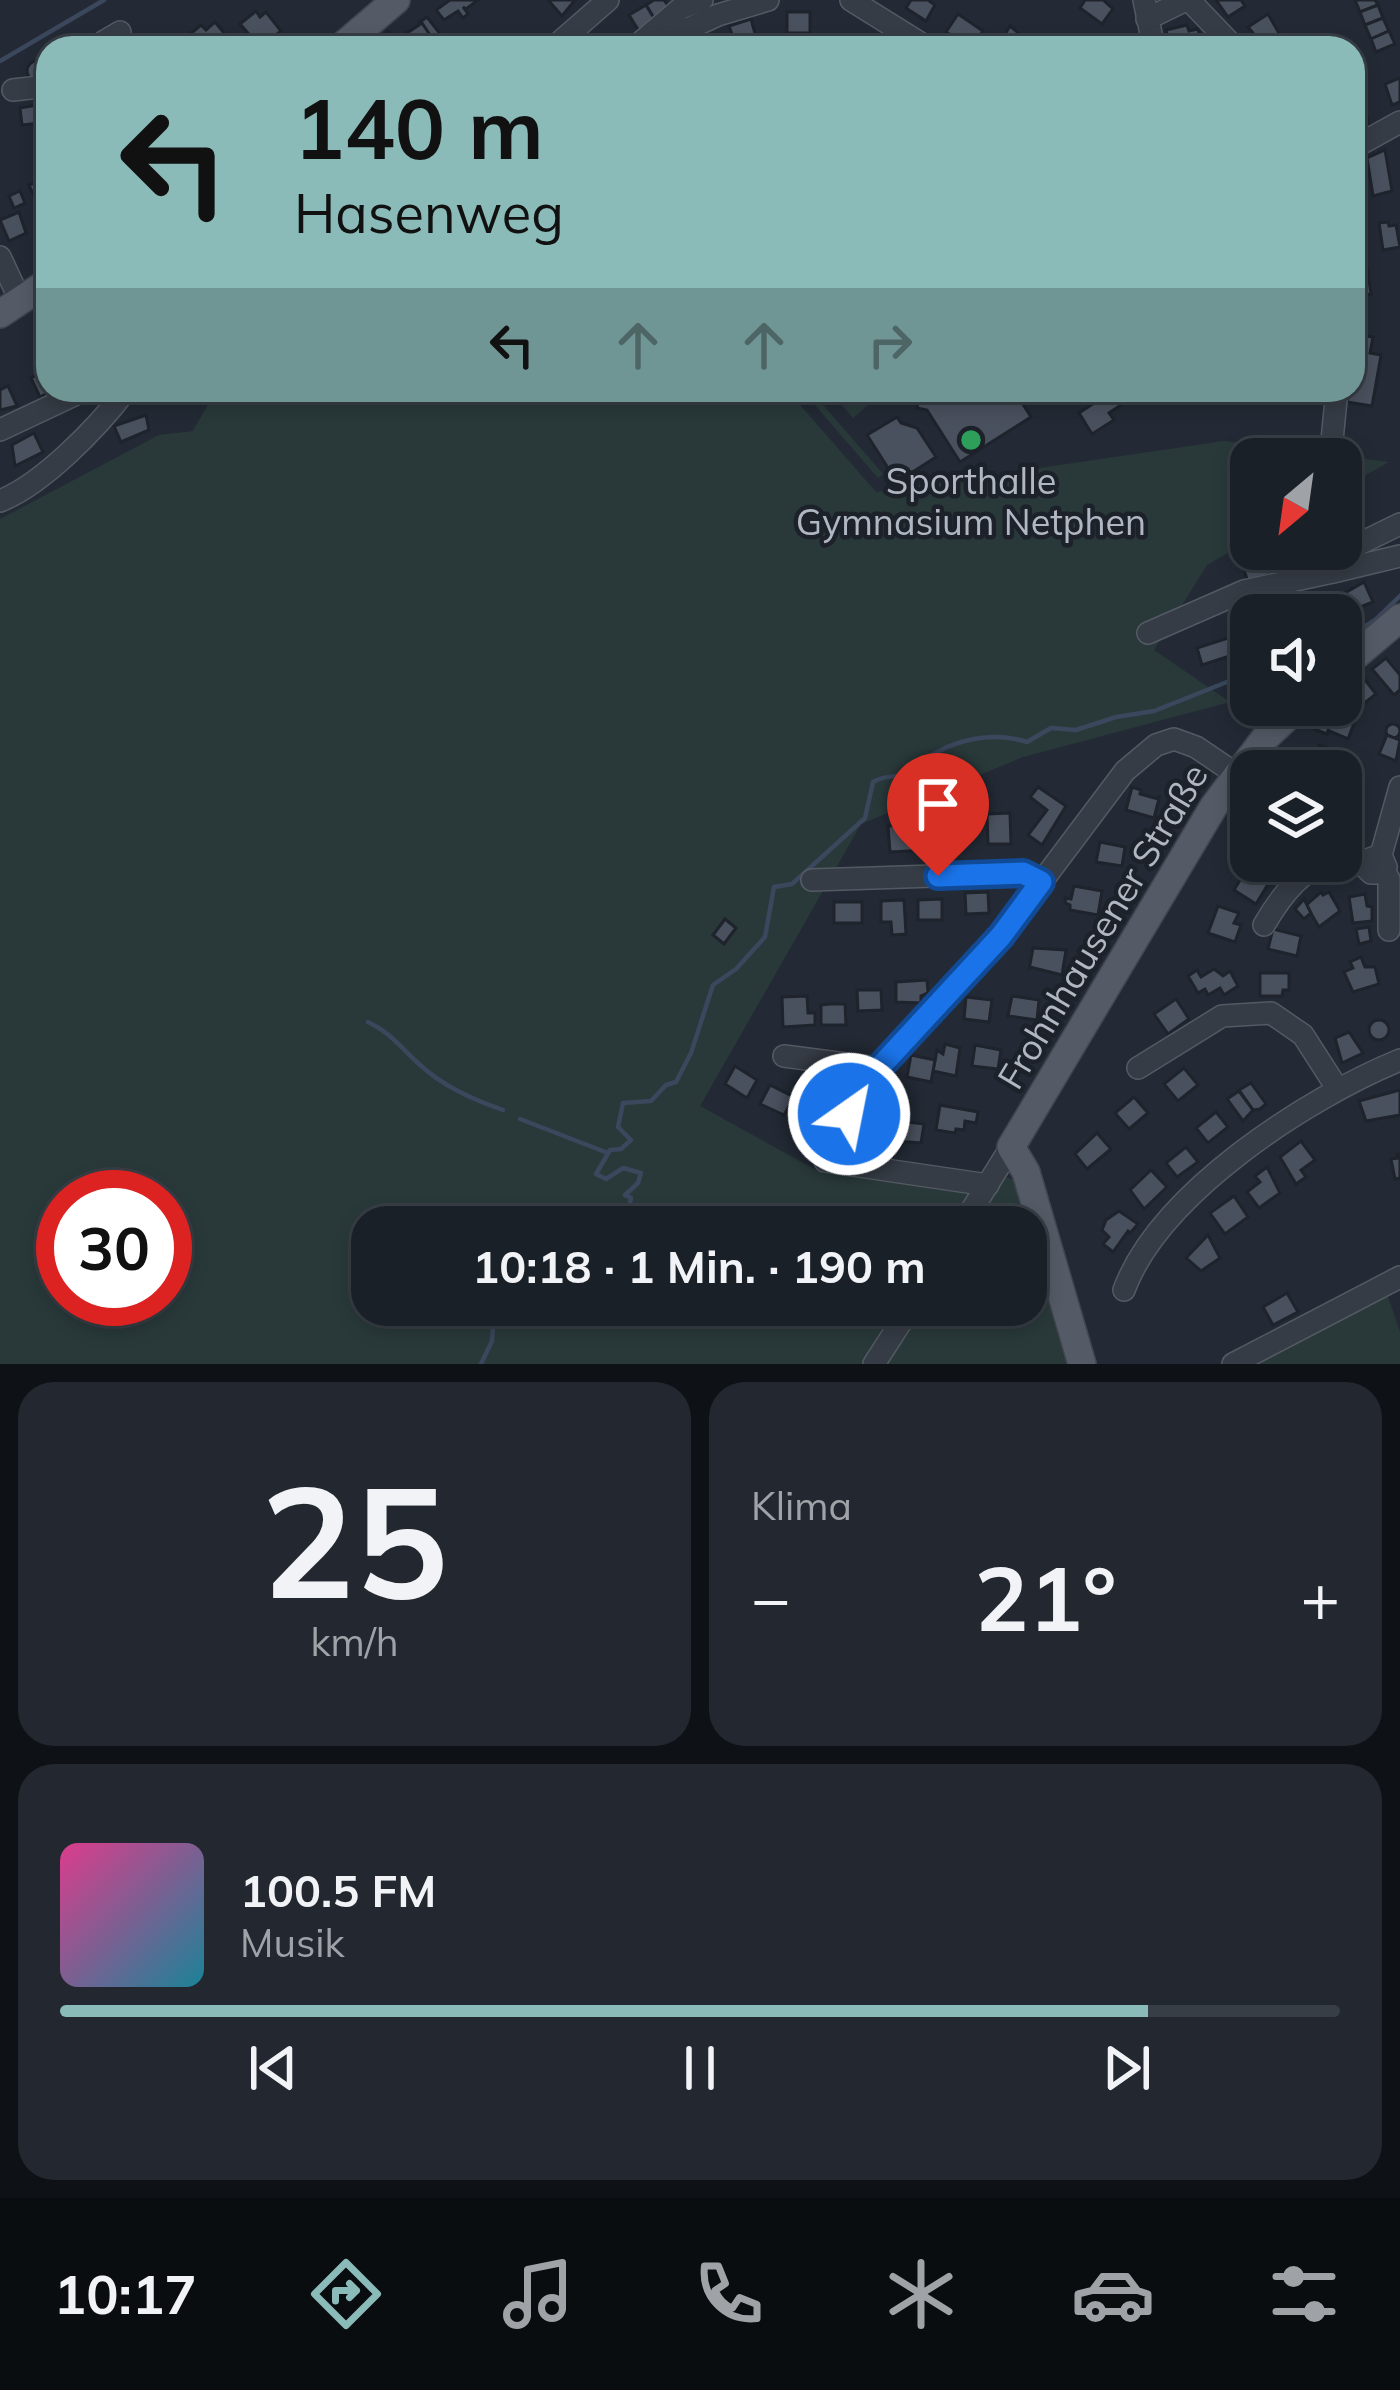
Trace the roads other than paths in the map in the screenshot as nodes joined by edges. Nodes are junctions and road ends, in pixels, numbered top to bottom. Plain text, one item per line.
1 (396, 0) edge
2 (608, 0) edge
3 (702, 0) edge
4 (768, 0) edge
5 (1188, 0) edge
6 (854, 1) edge
7 (1146, 9) edge
8 (355, 36) edge
9 (567, 36) edge
10 (645, 36) edge
11 (672, 36) edge
12 (909, 36) edge
13 (1223, 36) edge
14 (36, 87) edge
15 (13, 90) dead end
16 (1400, 122) edge
17 (1365, 141) edge
18 (0, 257) edge
19 (36, 290) edge
20 (10, 308) edge
21 (60, 402) edge
22 (115, 402) edge
23 (1336, 402) edge
24 (0, 430) edge
25 (1332, 438) edge
26 (0, 501) edge
27 (1400, 524) edge
28 (1400, 556) edge
29 (1333, 572) junction
30 (1400, 618) edge
31 (1148, 633) dead end
32 (1362, 650) edge
33 (1278, 726) edge
34 (1256, 750) edge
35 (1230, 770) edge
36 (1230, 786) edge
37 (1400, 787) edge
38 (1384, 870) edge
39 (812, 880) dead end
40 (1041, 882) junction
41 (1298, 882) edge
42 (1264, 925) dead end
43 (1390, 930) dead end
44 (784, 1055) dead end
45 (1400, 1060) edge
46 (1138, 1068) dead end
47 (878, 1069) junction
48 (1337, 1088) junction
49 (1010, 1147) junction
50 (988, 1185) junction
51 (975, 1206) edge
52 (1400, 1277) edge
53 (1124, 1290) dead end
54 (898, 1326) edge
55 (874, 1364) edge
56 (1082, 1364) edge
57 (1233, 1364) edge

1 - 8 main road
2 - 9 street
3 - 10 street
4 - 11 street
5 - 7 street
5 - 13 street
6 - 12 street
14 - 15 street
16 - 17 street
18 - 20 street
19 - 20 main road
21 - 24 street
22 - 26 street
23 - 25 street
27 - 29 street
28 - 29 street
29 - 31 street
30 - 32 main road
33 - 34 main road, Frohnhausener Straße
35 - 40 street
36 - 49 main road, Frohnhausener Straße
37 - 38 street
38 - 43 street
39 - 40 street
40 - 47 street
41 - 42 street
44 - 47 street
45 - 48 street
46 - 48 street
47 - 50 street
48 - 53 street
49 - 50 street
49 - 56 main road, Frohnhausener Straße
50 - 51 street
52 - 57 street
54 - 55 street

